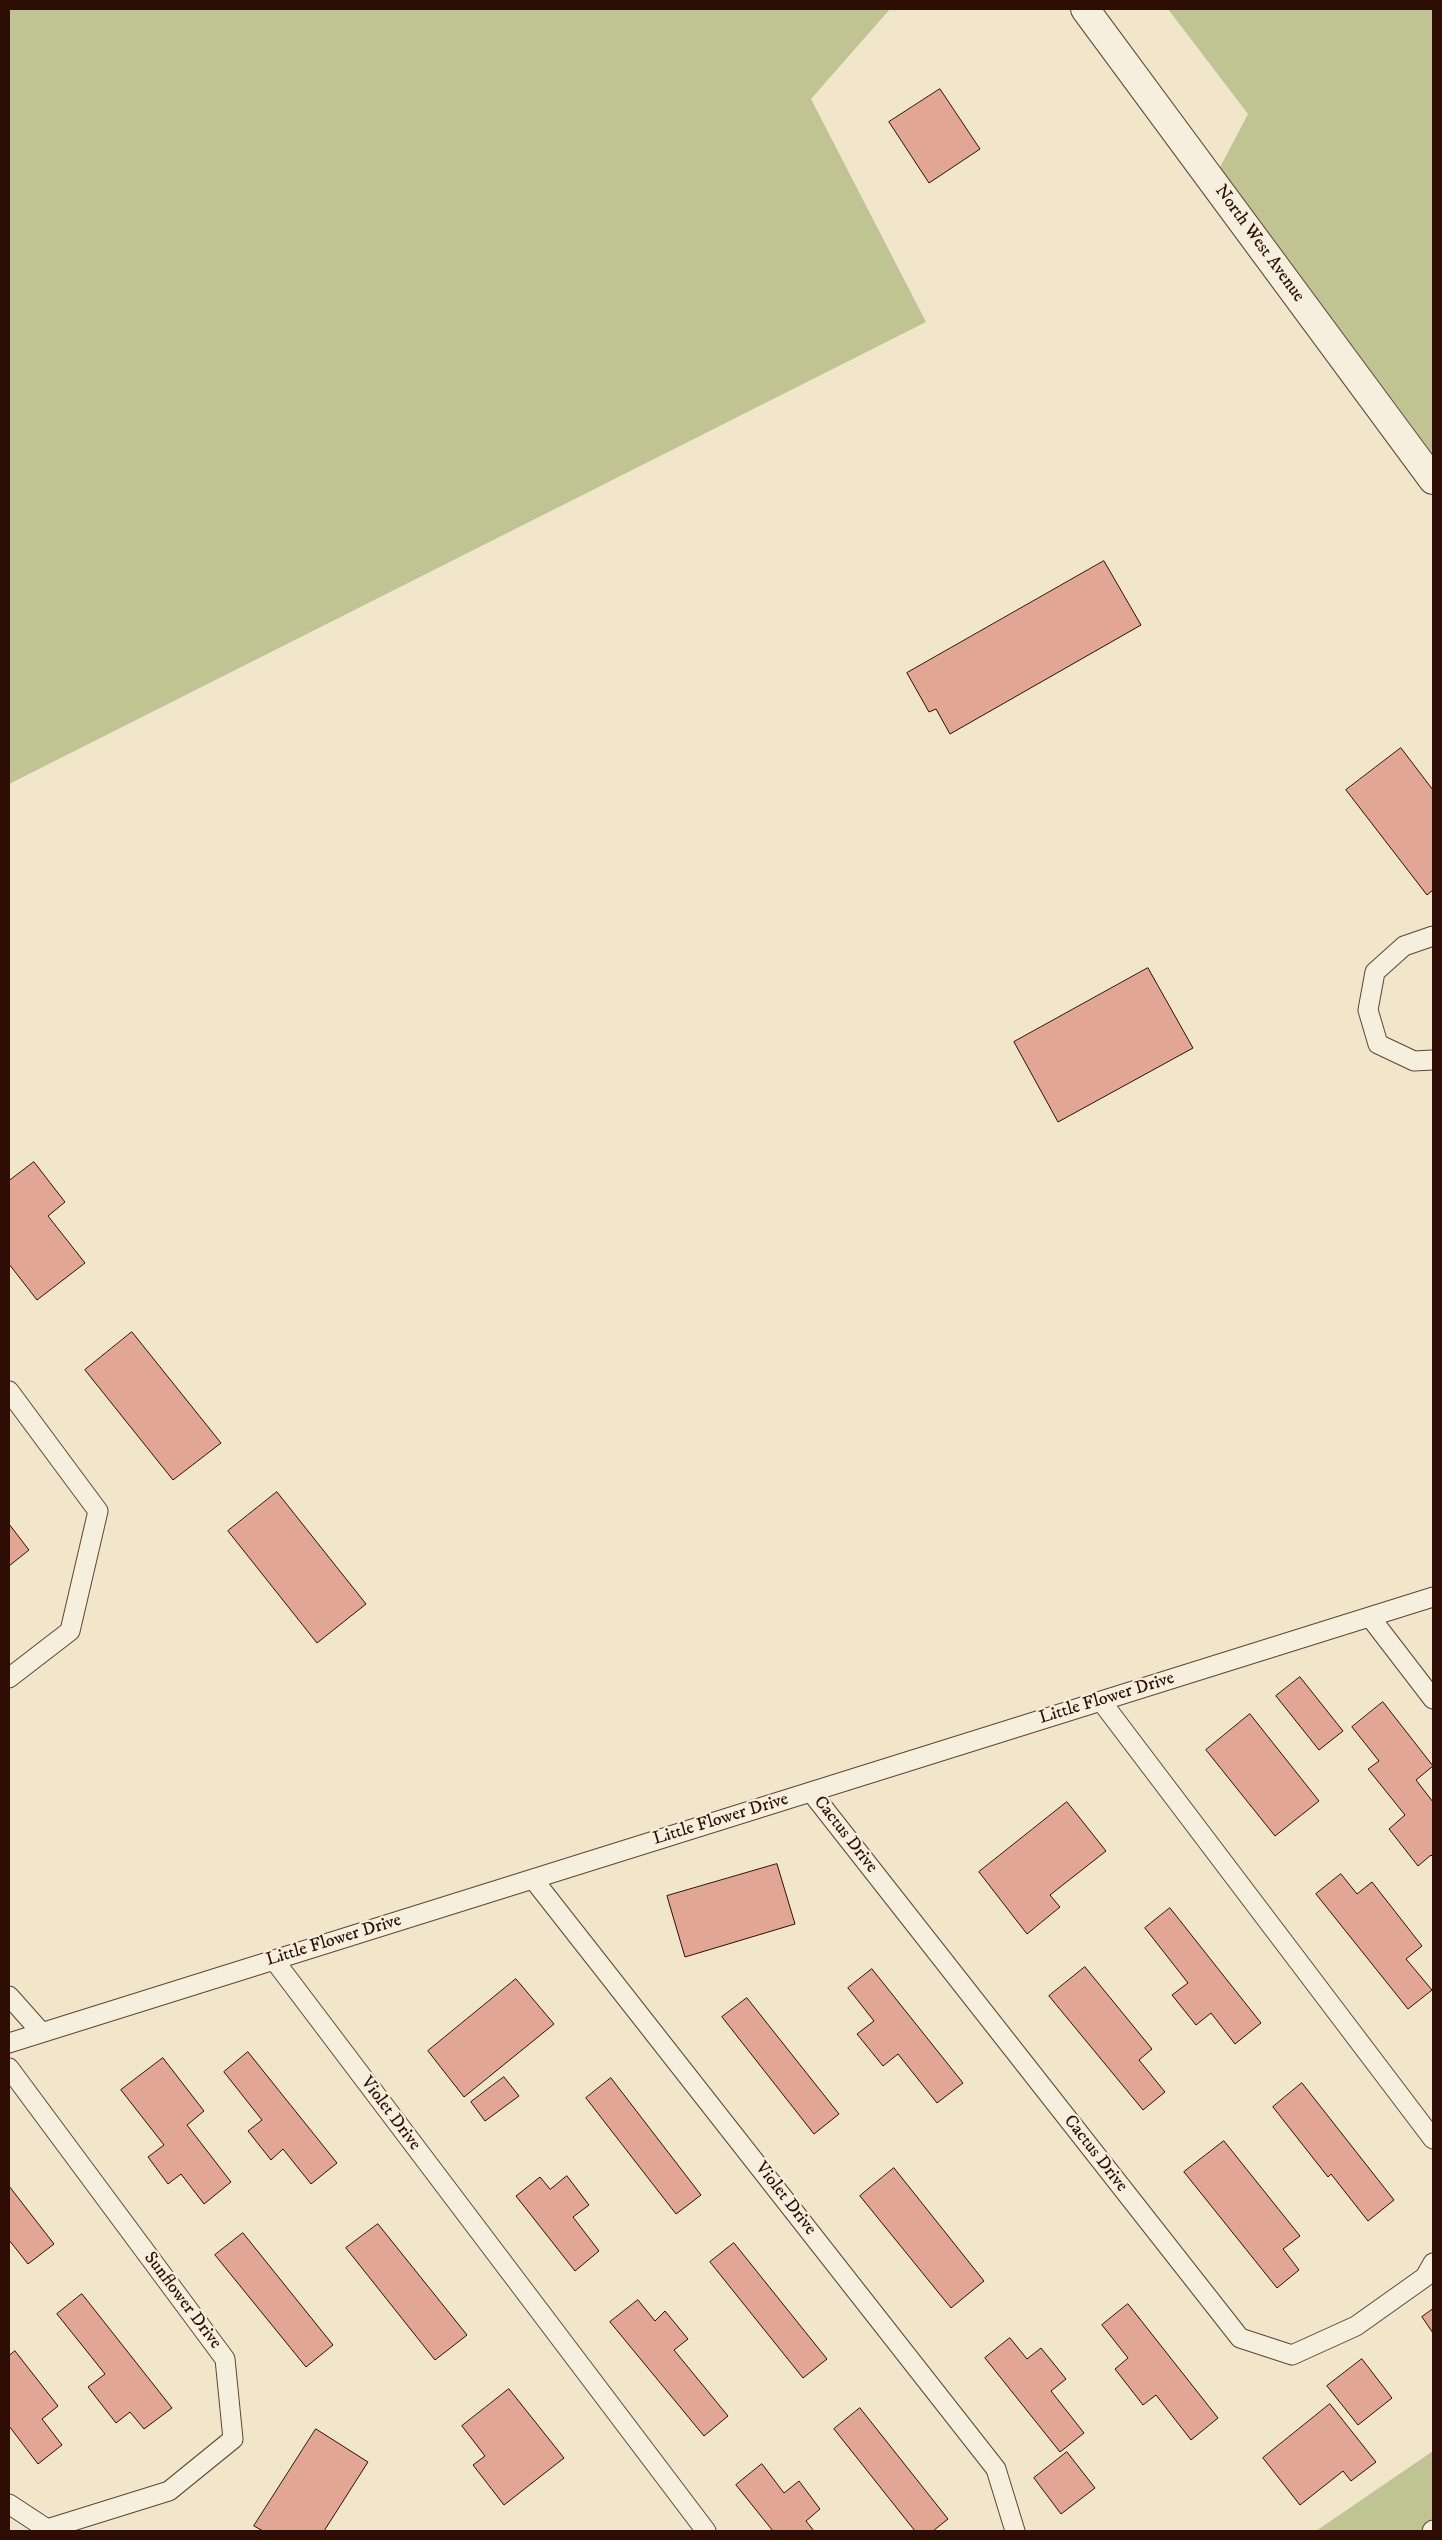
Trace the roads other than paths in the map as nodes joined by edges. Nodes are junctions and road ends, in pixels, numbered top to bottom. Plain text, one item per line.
1 (1086, 9) edge
2 (1433, 480) edge
3 (1433, 936) edge
4 (1433, 1060) edge
5 (9, 1391) edge
6 (1433, 1597) edge
7 (1370, 1617) junction
8 (9, 1678) edge
9 (1433, 1699) edge
10 (1101, 1701) junction
11 (811, 1792) junction
12 (533, 1879) junction
13 (274, 1960) junction
14 (9, 1996) edge
15 (40, 2032) junction
16 (9, 2043) edge
17 (9, 2068) edge
18 (1433, 2139) edge
19 (1433, 2263) edge
20 (9, 2504) edge
21 (706, 2531) edge
22 (1015, 2531) edge

1 - 2 street, North West Avenue
3 - 4 lane
5 - 8 lane
6 - 7 lane, Little Flower Drive
7 - 9 lane
7 - 10 lane, Little Flower Drive
10 - 11 lane, Little Flower Drive
10 - 18 lane
11 - 12 lane, Little Flower Drive
11 - 19 lane, Cactus Drive
12 - 13 lane, Little Flower Drive
12 - 22 lane, Violet Drive
13 - 15 lane, Little Flower Drive
13 - 21 lane, Violet Drive
14 - 15 lane
15 - 16 lane, Little Flower Drive
17 - 20 lane, Sunflower Drive

